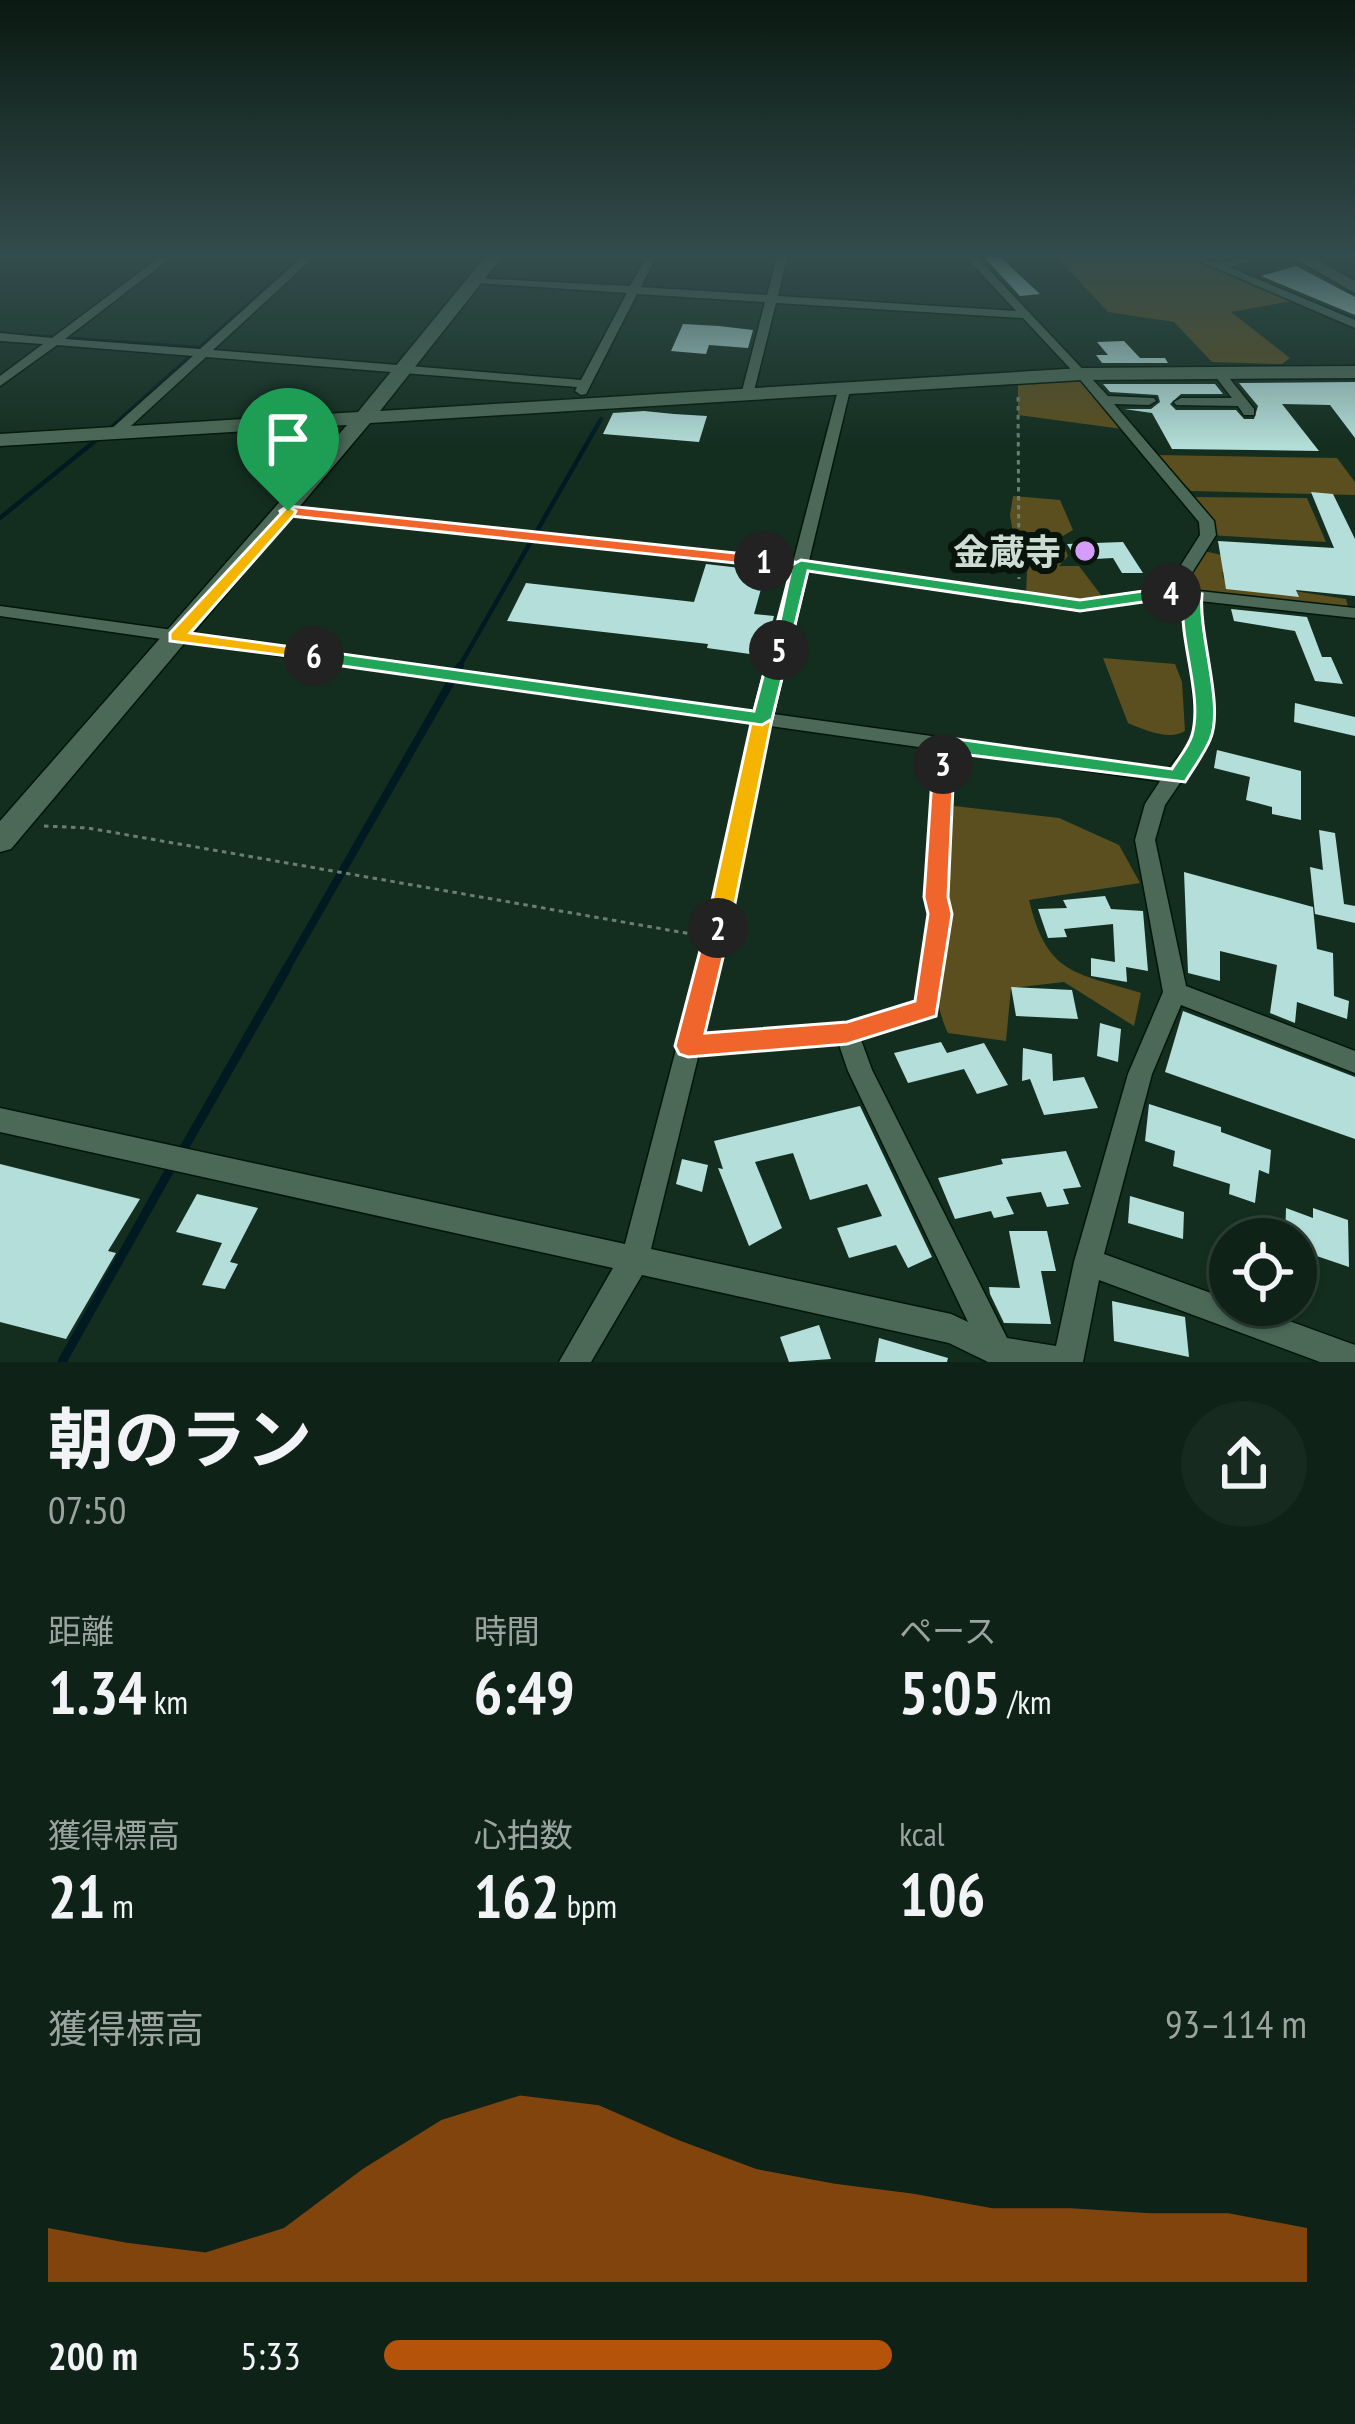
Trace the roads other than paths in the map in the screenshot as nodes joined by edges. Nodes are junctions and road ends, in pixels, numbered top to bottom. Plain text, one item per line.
1 (83, 321) edge
2 (240, 321) edge
3 (444, 321) edge
4 (617, 321) edge
5 (768, 321) edge
6 (1029, 321) edge
7 (0, 338) edge
8 (54, 342) junction
9 (204, 354) junction
10 (404, 370) junction
11 (1355, 372) edge
12 (1218, 373) junction
13 (1082, 374) junction
14 (0, 382) edge
15 (585, 384) junction
16 (844, 390) junction
17 (746, 395) junction
18 (1105, 400) junction
19 (1149, 401) dead end
20 (1181, 402) dead end
21 (573, 406) junction
22 (366, 418) junction
23 (115, 434) junction
24 (0, 440) edge
25 (288, 511) junction
26 (801, 565) junction
27 (1193, 594) junction
28 (0, 611) edge
29 (1355, 614) edge
30 (176, 637) junction
31 (762, 719) junction
32 (1178, 777) junction
33 (7, 832) edge
34 (1175, 992) junction
35 (847, 1033) road end
36 (1355, 1062) edge
37 (0, 1120) edge
38 (635, 1259) junction
39 (1088, 1262) junction
40 (998, 1351) junction
41 (1355, 1360) edge
42 (574, 1362) edge
43 (1065, 1362) edge

1 - 8 street
2 - 9 street
3 - 10 street
4 - 15 street
5 - 17 street
6 - 13 street
7 - 8 street
8 - 9 street
8 - 14 street
9 - 10 street
9 - 23 street
10 - 15 street
10 - 22 street
11 - 12 street
12 - 13 street
12 - 20 street
13 - 16 street
13 - 18 street
15 - 21 street
16 - 17 street
16 - 26 street
17 - 21 street
18 - 19 street
18 - 27 street
21 - 22 street
22 - 23 street
22 - 25 street
23 - 24 street
25 - 26 street
25 - 30 street
26 - 27 street
26 - 31 street
27 - 29 street
27 - 32 street
28 - 30 street
30 - 31 street
30 - 33 street
31 - 32 street
31 - 38 street
32 - 34 street
34 - 36 street
34 - 39 street
35 - 40 street
37 - 38 street
38 - 40 street
38 - 42 street
39 - 41 street
39 - 43 street
40 - 43 street

